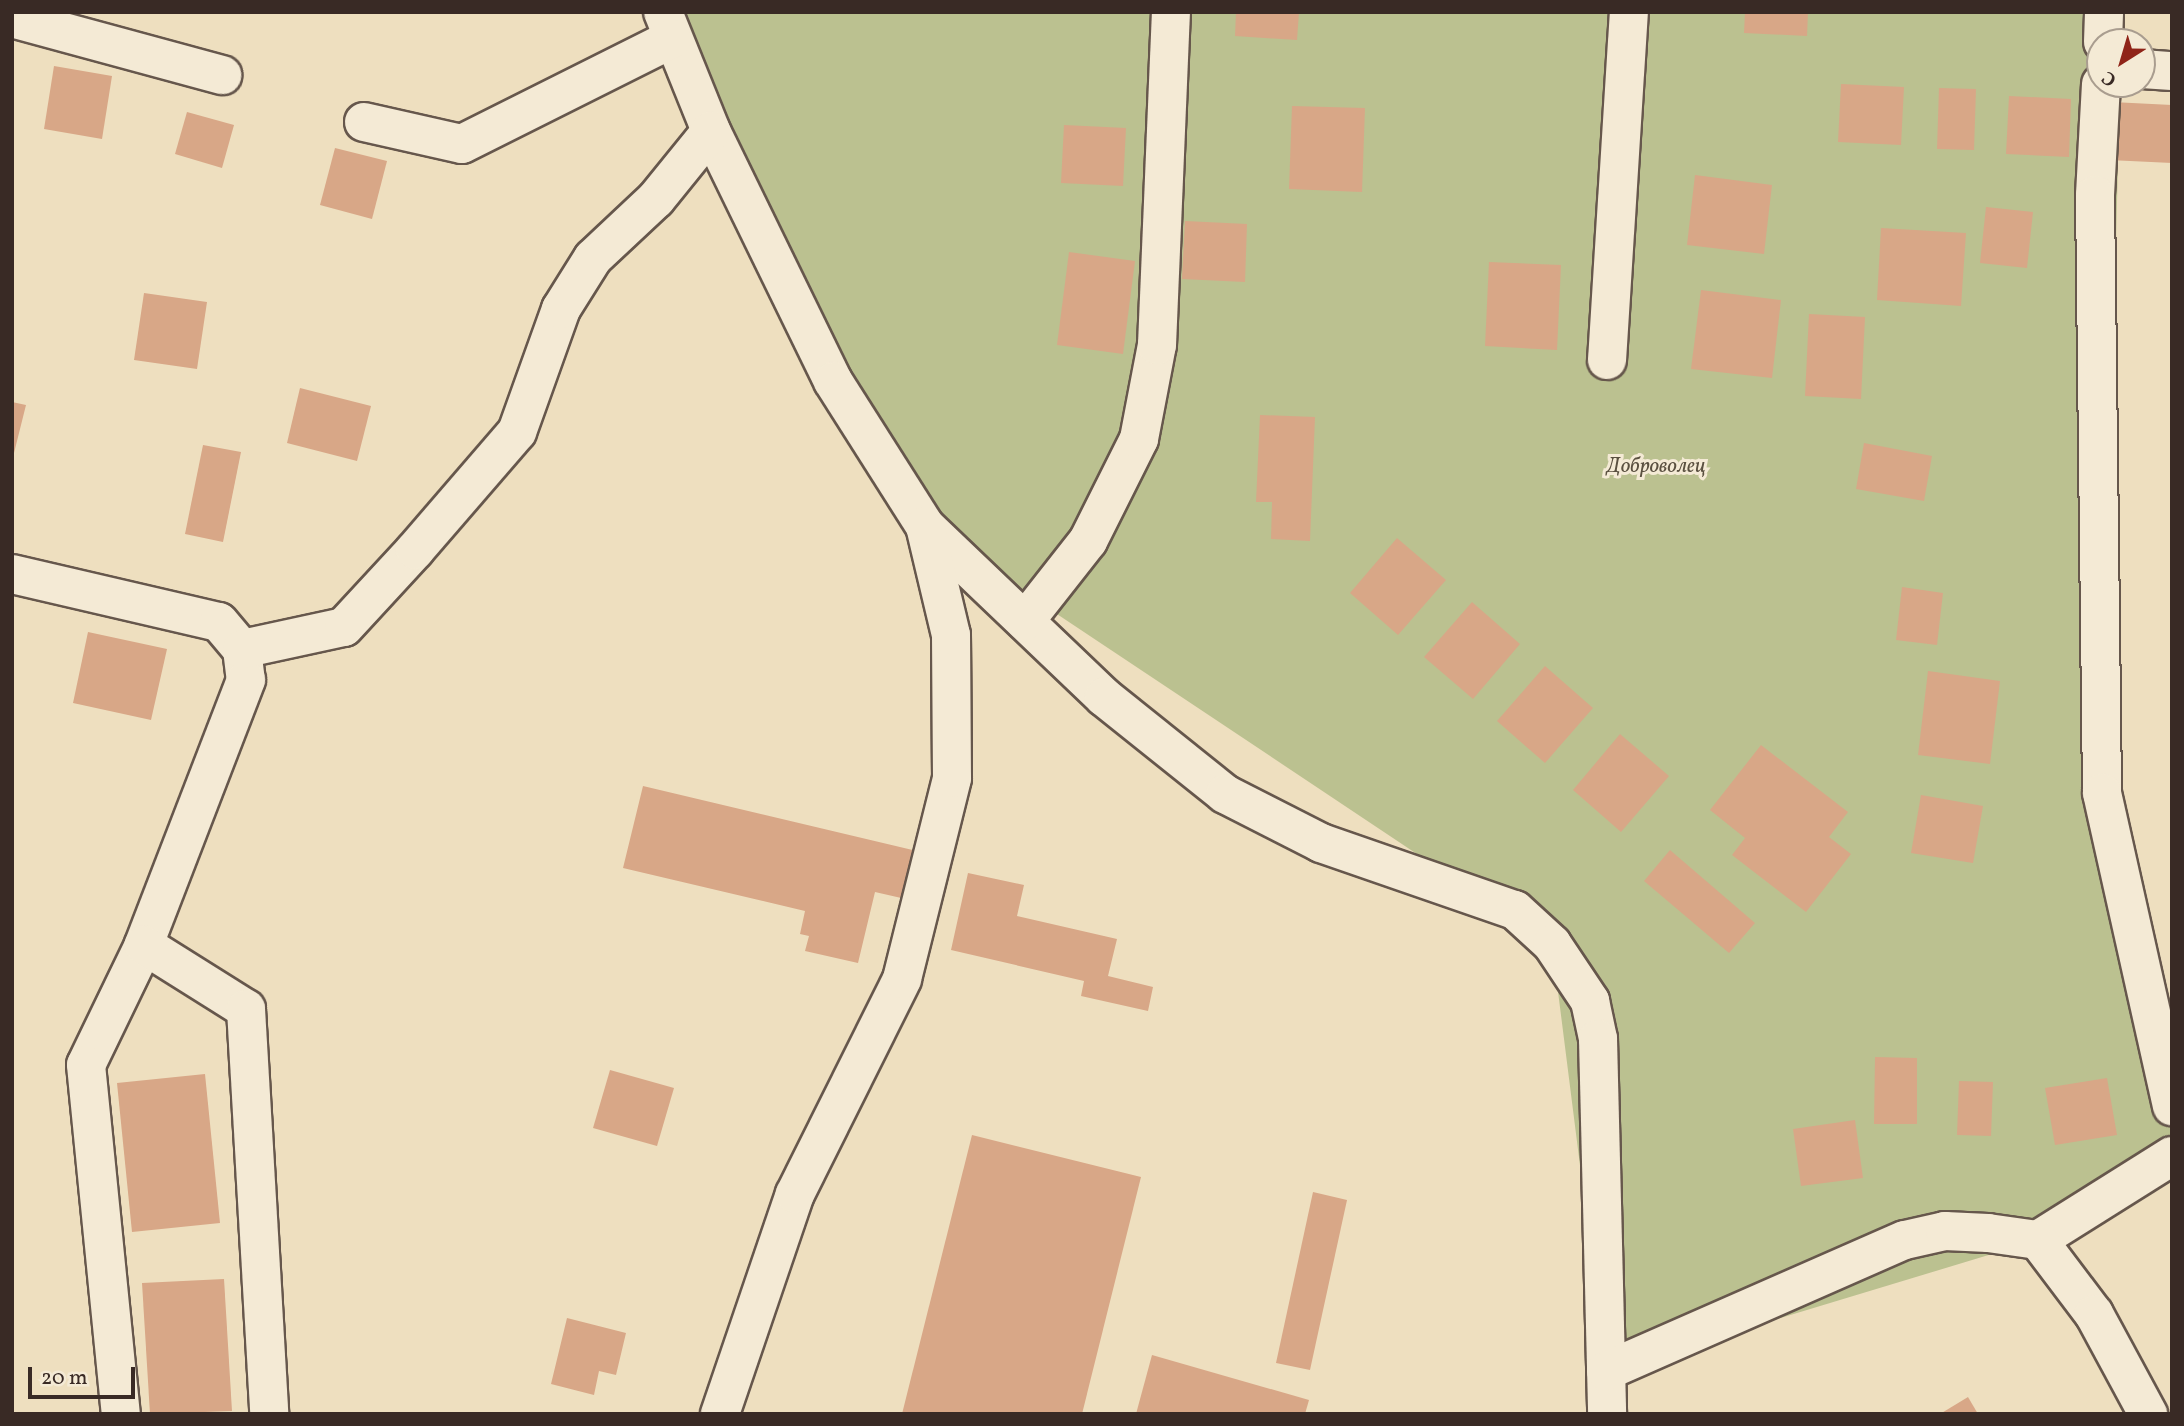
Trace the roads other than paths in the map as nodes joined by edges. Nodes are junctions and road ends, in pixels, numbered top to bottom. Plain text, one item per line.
1 (1171, 12) edge
2 (1629, 12) edge
3 (12, 18) edge
4 (668, 26) edge
5 (222, 75) dead end
6 (2100, 98) edge
7 (364, 122) dead end
8 (711, 131) junction
9 (1607, 360) dead end
10 (925, 526) junction
11 (12, 574) edge
12 (1025, 621) junction
13 (243, 649) junction
14 (144, 945) junction
15 (2172, 1107) edge
16 (2172, 1156) edge
17 (2038, 1240) junction
18 (1606, 1371) junction
19 (121, 1414) edge
20 (269, 1414) edge
21 (720, 1414) edge
22 (1608, 1414) edge
23 (2148, 1414) edge

1 - 12 street
2 - 9 street
3 - 5 street
4 - 7 street
4 - 8 street
6 - 15 street
8 - 10 street
8 - 13 street
10 - 12 street
10 - 21 street
11 - 13 street
12 - 18 street
13 - 14 street
14 - 19 street
14 - 20 street
16 - 17 street
17 - 18 street
17 - 23 street
18 - 22 street

